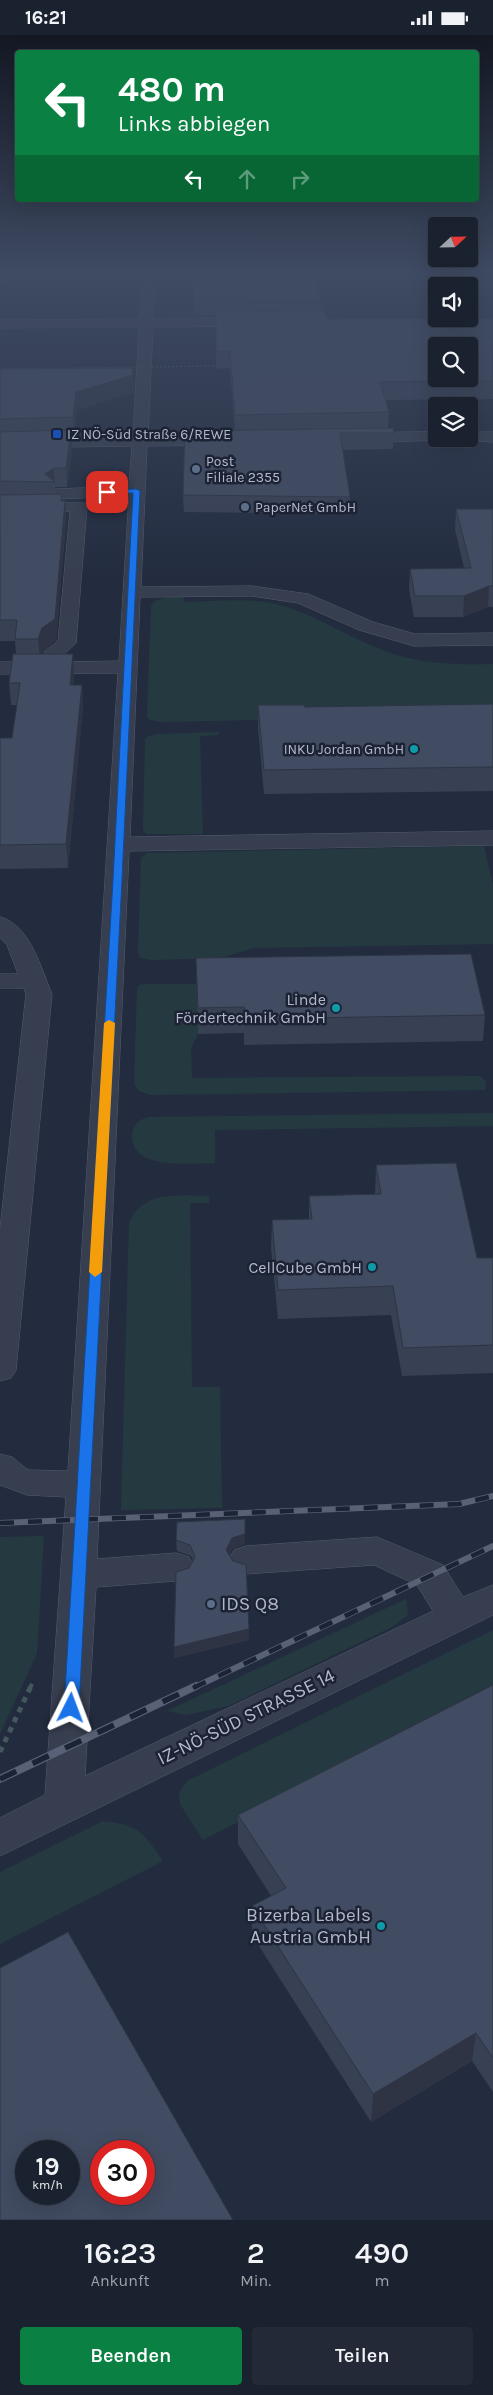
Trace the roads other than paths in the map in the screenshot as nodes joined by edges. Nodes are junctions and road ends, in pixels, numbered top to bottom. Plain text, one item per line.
1 (143, 373) edge
2 (428, 437) edge
3 (478, 437) edge
4 (493, 437) edge
5 (342, 438) edge
6 (236, 440) edge
7 (139, 442) junction
8 (0, 443) edge
9 (136, 491) junction
10 (0, 494) edge
11 (0, 507) edge
12 (131, 593) junction
13 (493, 639) edge
14 (129, 667) junction
15 (0, 668) edge
16 (50, 668) junction
17 (493, 838) edge
18 (120, 844) junction
19 (0, 924) edge
20 (0, 981) edge
21 (34, 981) junction
22 (0, 1370) edge
23 (0, 1466) edge
24 (84, 1483) junction
25 (246, 1561) dead end
26 (176, 1567) dead end
27 (79, 1574) junction
28 (493, 1599) edge
29 (456, 1617) junction
30 (64, 1805) junction
31 (0, 1838) edge

1 - 7 street
2 - 5 street
3 - 4 street
6 - 7 street
7 - 8 street
7 - 9 street
9 - 10 street
9 - 12 street
11 - 16 street
12 - 13 street
12 - 14 street
14 - 16 street
14 - 18 street
15 - 16 street
17 - 18 street
18 - 24 street
19 - 21 street
20 - 21 street
21 - 22 street
23 - 24 street
24 - 27 street
25 - 29 street
26 - 27 street
27 - 30 street
28 - 29 street, IZ-NÖ-SÜD STRASSE 14
29 - 30 street, IZ-NÖ-SÜD STRASSE 14
30 - 31 street, IZ-NÖ-SÜD STRASSE 14

